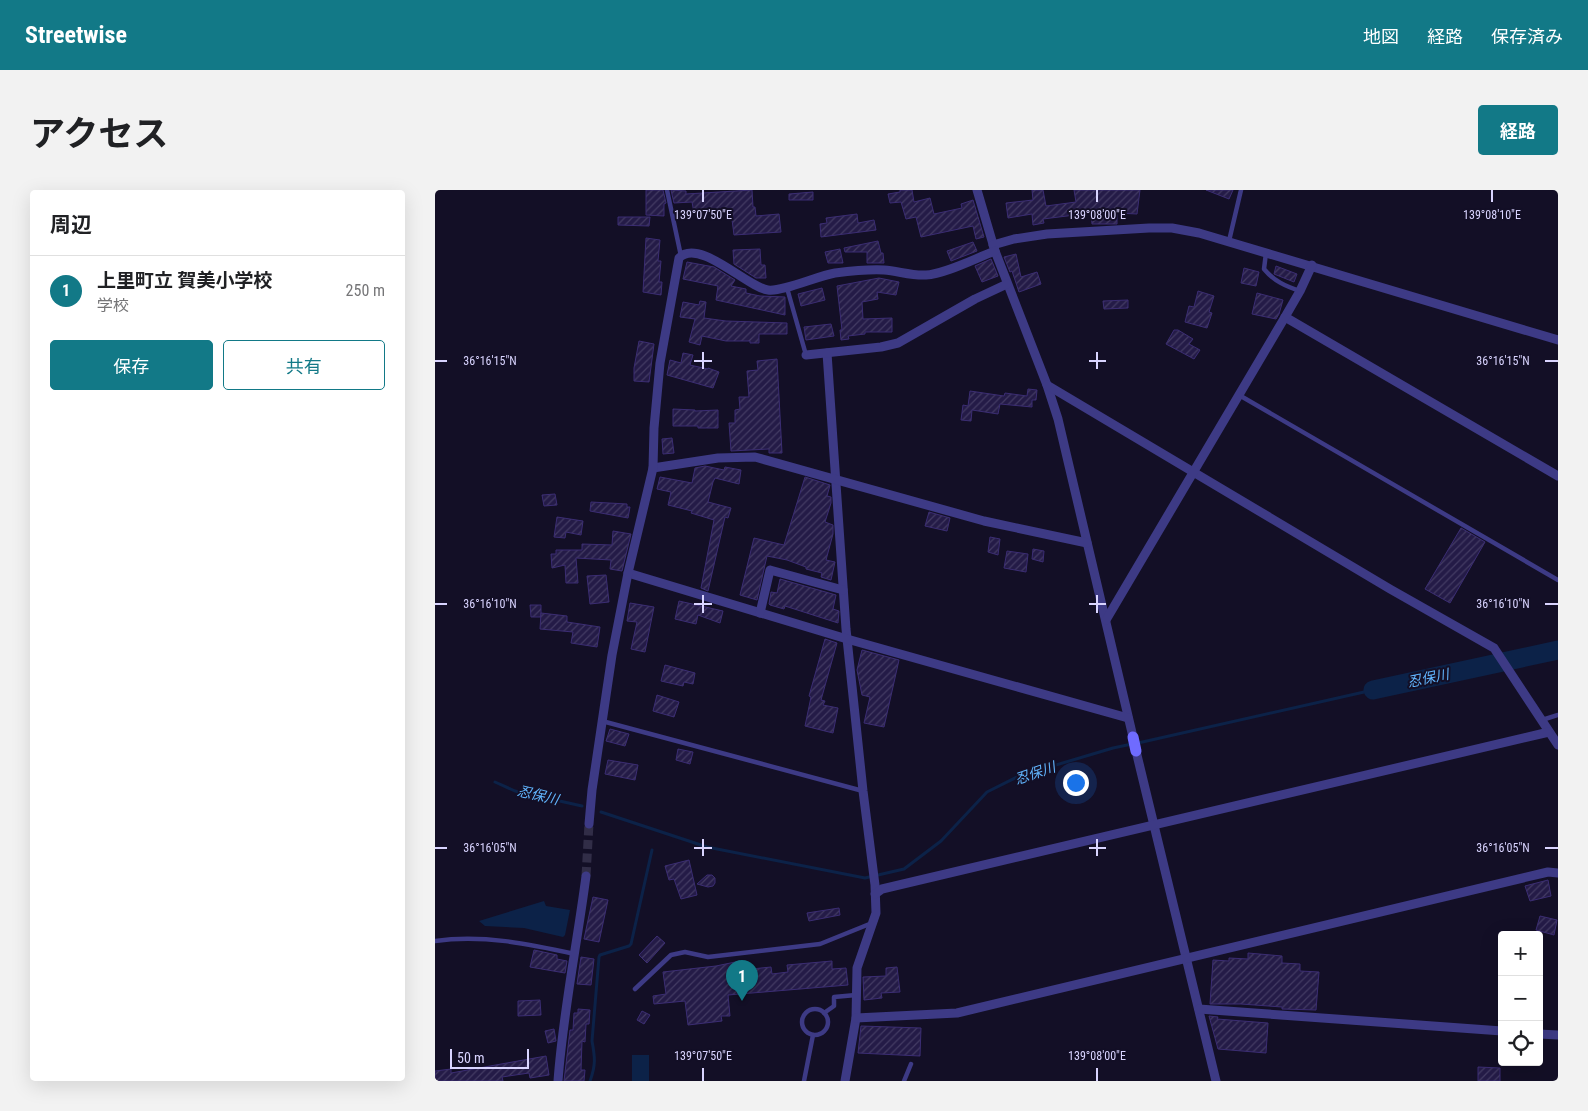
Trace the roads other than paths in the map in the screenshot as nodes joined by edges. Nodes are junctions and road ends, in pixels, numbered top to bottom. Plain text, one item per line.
1 (667, 190) edge
2 (1241, 190) edge
3 (976, 191) edge
4 (1229, 241) junction
5 (994, 248) junction
6 (1266, 253) junction
7 (681, 256) junction
8 (1311, 265) junction
9 (1007, 284) junction
10 (787, 286) junction
11 (1300, 290) junction
12 (1285, 317) junction
13 (1558, 340) edge
14 (827, 353) junction
15 (806, 355) joint
16 (1047, 385) junction
17 (1239, 395) junction
18 (653, 468) junction
19 (1193, 472) junction
20 (1558, 476) edge
21 (835, 478) junction
22 (1087, 543) junction
23 (628, 574) junction
24 (1558, 580) edge
25 (843, 590) junction
26 (760, 613) junction
27 (1106, 620) junction
28 (847, 638) junction
29 (1558, 715) edge
30 (1128, 718) junction
31 (1542, 720) junction
32 (602, 721) junction
33 (1549, 732) junction
34 (1133, 737) joint
35 (1558, 745) edge
36 (1136, 751) joint
37 (863, 791) junction
38 (589, 824) tunnel mouth
39 (1154, 825) junction
40 (1558, 873) edge
41 (586, 876) tunnel mouth
42 (875, 894) junction
43 (874, 922) junction
44 (435, 941) edge
45 (575, 954) junction
46 (1186, 958) junction
47 (635, 989) dead end
48 (855, 995) junction
49 (1199, 1009) junction
50 (824, 1013) junction
51 (856, 1018) junction
52 (1498, 1031) edge
53 (1543, 1034) edge
54 (813, 1035) junction
55 (1558, 1035) edge
56 (911, 1064) dead end
57 (558, 1081) edge
58 (804, 1081) edge
59 (845, 1081) edge
60 (904, 1081) edge
61 (1216, 1081) edge

1 - 7 lane
2 - 4 lane
3 - 5 street
4 - 5 street
4 - 6 street
5 - 9 street
5 - 10 street
6 - 8 street
6 - 11 lane
7 - 10 street
7 - 18 street
8 - 11 street
8 - 13 street
9 - 14 street
9 - 16 street
10 - 15 lane
11 - 12 street
12 - 17 street
12 - 20 street
14 - 15 street
14 - 21 street
16 - 19 street
16 - 22 street
17 - 19 street
17 - 24 lane
18 - 21 street
18 - 23 street
19 - 27 street
19 - 31 street
21 - 22 street
21 - 25 street
22 - 27 street
23 - 26 street
23 - 32 street
25 - 26 street
25 - 28 street
26 - 28 street
27 - 30 street
28 - 30 street
28 - 37 street
29 - 31 lane
30 - 34 street
31 - 33 street
32 - 37 lane
32 - 38 street
33 - 35 street
33 - 39 street
34 - 36 street
36 - 39 street
37 - 42 street
39 - 42 street
39 - 46 street
40 - 46 street
41 - 45 street
42 - 43 street
43 - 47 lane
43 - 48 street
44 - 45 lane
45 - 57 street
46 - 49 street
46 - 51 street
48 - 50 lane
48 - 51 street
49 - 52 street
49 - 61 street
50 - 54 lane
50 - 54 lane
51 - 59 street
53 - 55 street
54 - 58 lane
56 - 60 lane

